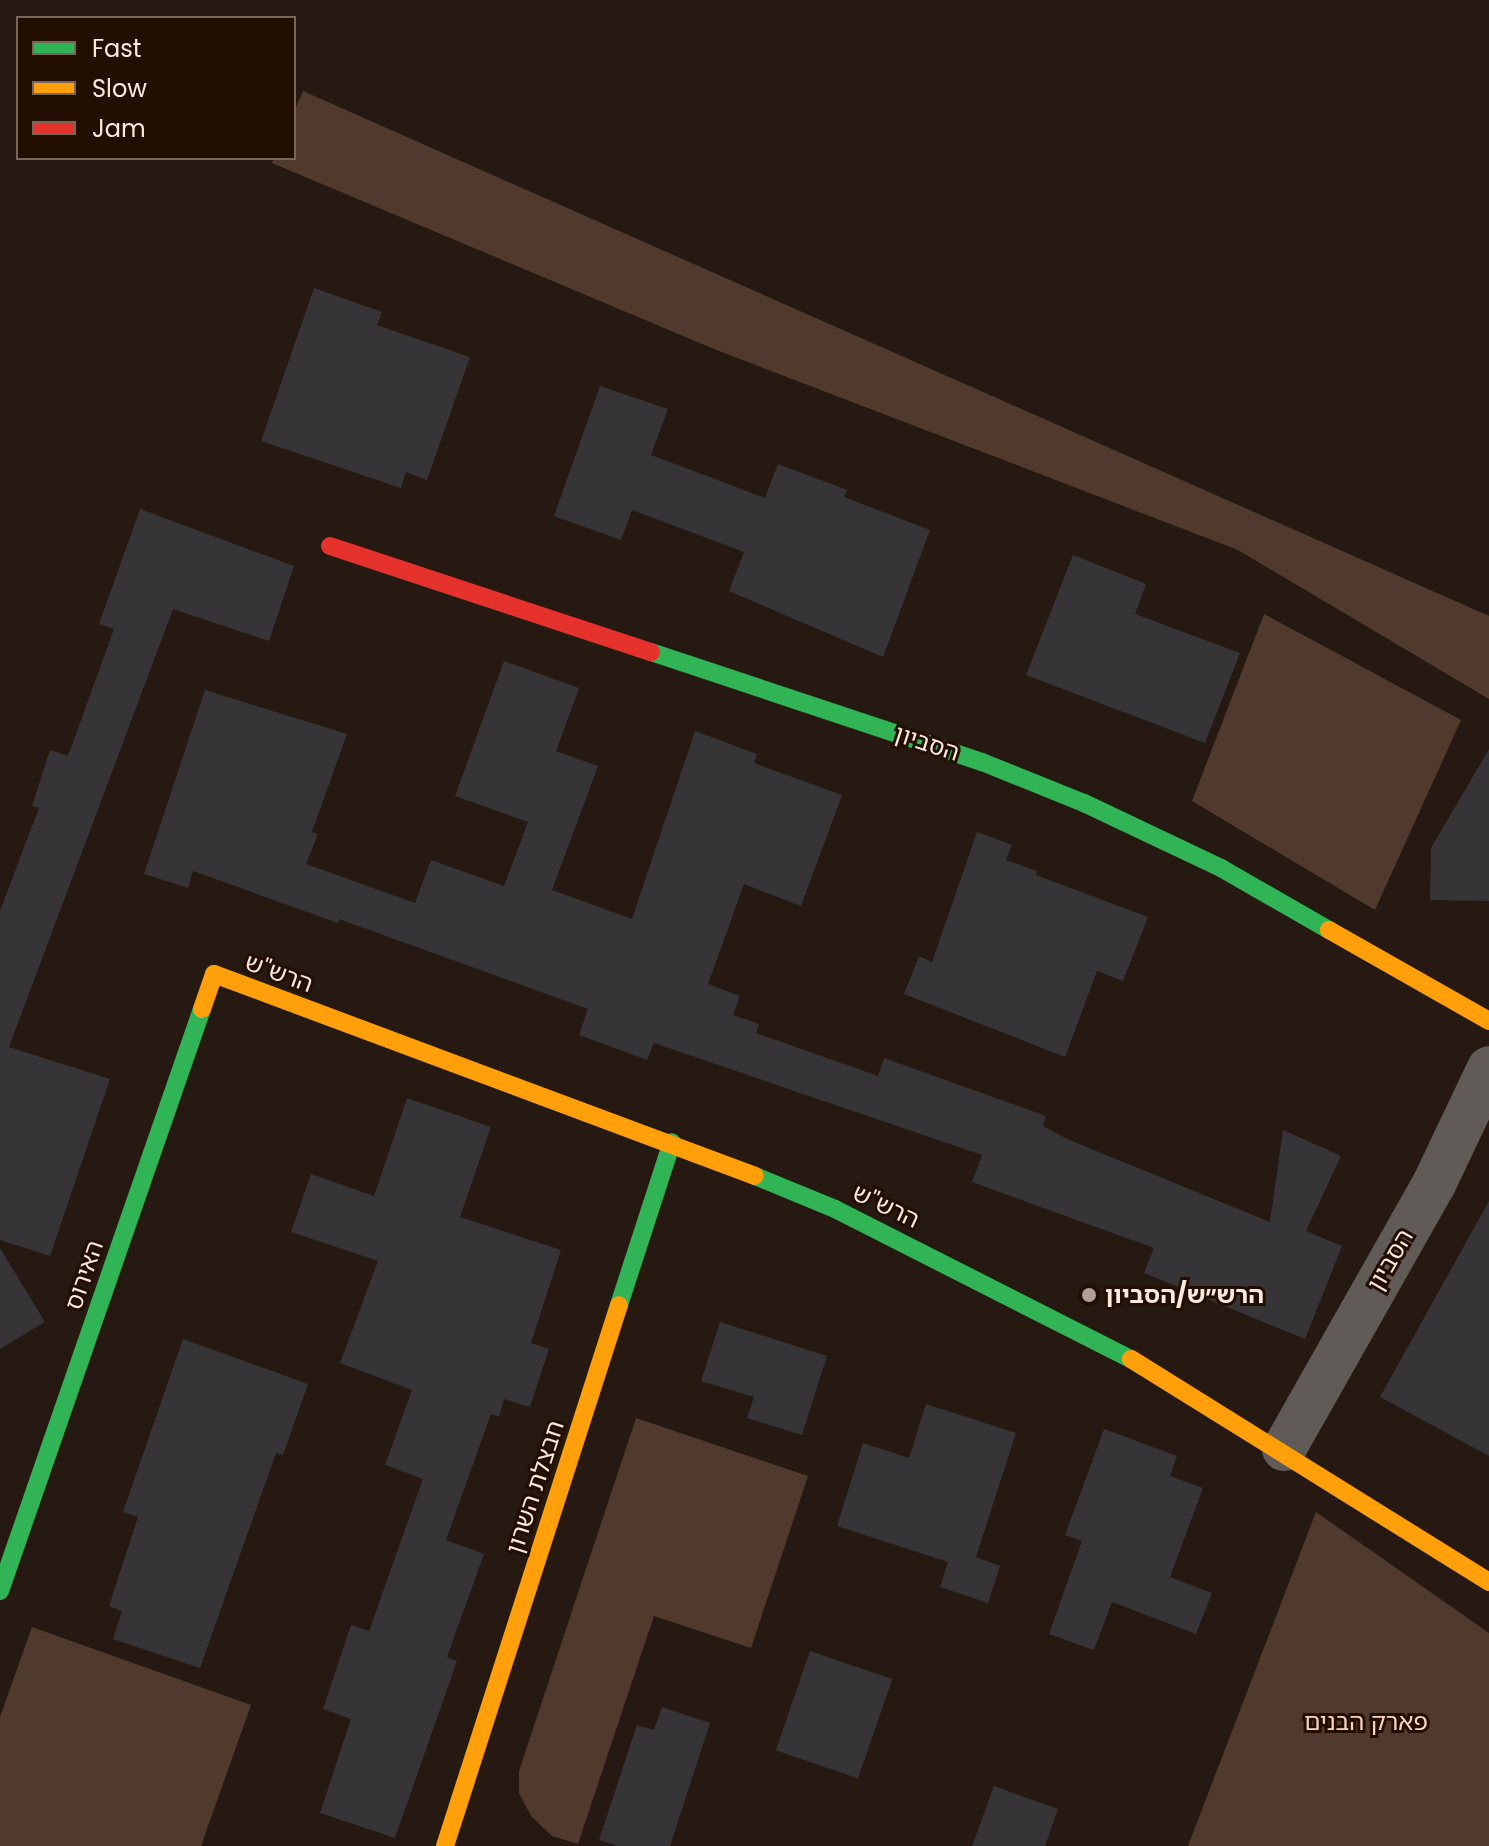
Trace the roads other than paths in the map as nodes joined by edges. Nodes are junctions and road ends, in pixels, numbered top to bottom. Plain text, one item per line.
1 (330, 546) dead end
2 (214, 974) joint
3 (1489, 1021) edge
4 (1489, 1068) edge
5 (672, 1142) junction
6 (1284, 1449) junction
7 (1489, 1582) edge
8 (0, 1591) edge
9 (445, 1846) edge

1 - 3 street, הסביון
2 - 5 street, הרש''ש
2 - 8 street, האירוס
4 - 6 street, הסביון
5 - 6 street, הרש''ש
5 - 9 street, חבצלת השרון
6 - 7 street, הרש''ש

